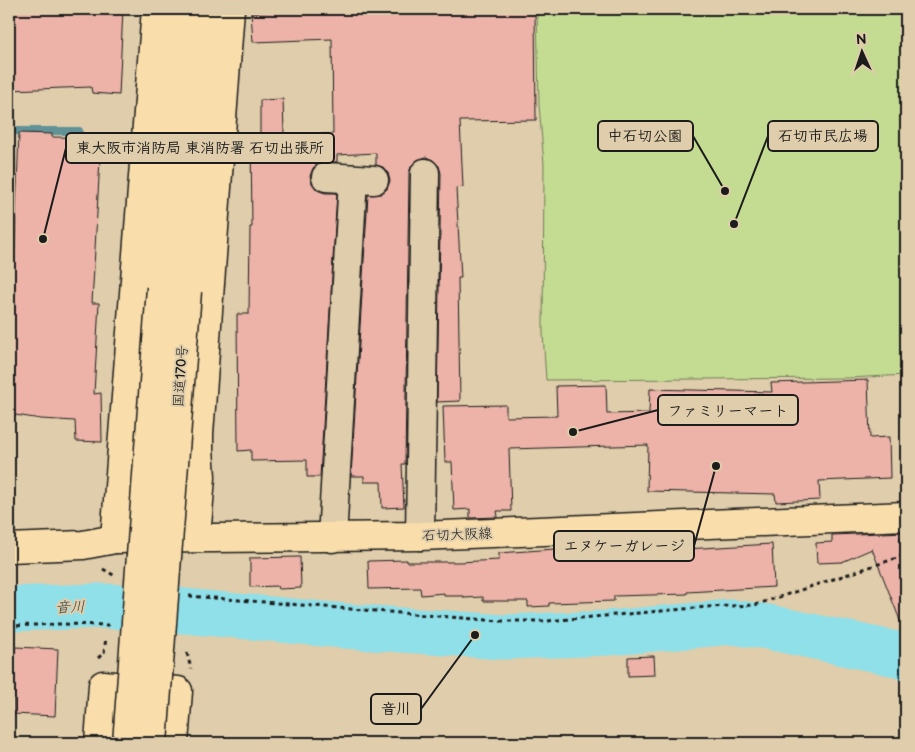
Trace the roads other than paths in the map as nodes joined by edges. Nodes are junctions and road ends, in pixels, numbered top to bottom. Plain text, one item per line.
1 (156, 9) edge
2 (182, 9) edge
3 (208, 9) edge
4 (230, 9) edge
5 (425, 174) dead end
6 (326, 177) dead end
7 (174, 289) junction
8 (906, 516) edge
9 (420, 536) junction
10 (196, 538) junction
11 (332, 538) junction
12 (115, 539) junction
13 (9, 548) edge
14 (99, 743) edge
15 (127, 743) edge
16 (153, 743) edge
17 (174, 743) edge

1 - 12 main road
2 - 7 main road, 国道170号
3 - 7 main road, 国道170号
4 - 10 main road
5 - 9 lane
6 - 11 lane
7 - 15 main road, 国道170号, bridge
7 - 16 main road, 国道170号, bridge
8 - 9 main road, 石切大阪線
9 - 11 main road, 石切大阪線
10 - 11 main road, 石切大阪線
10 - 12 main road, 石切大阪線
12 - 13 main road, 石切大阪線
14 - 17 main road

